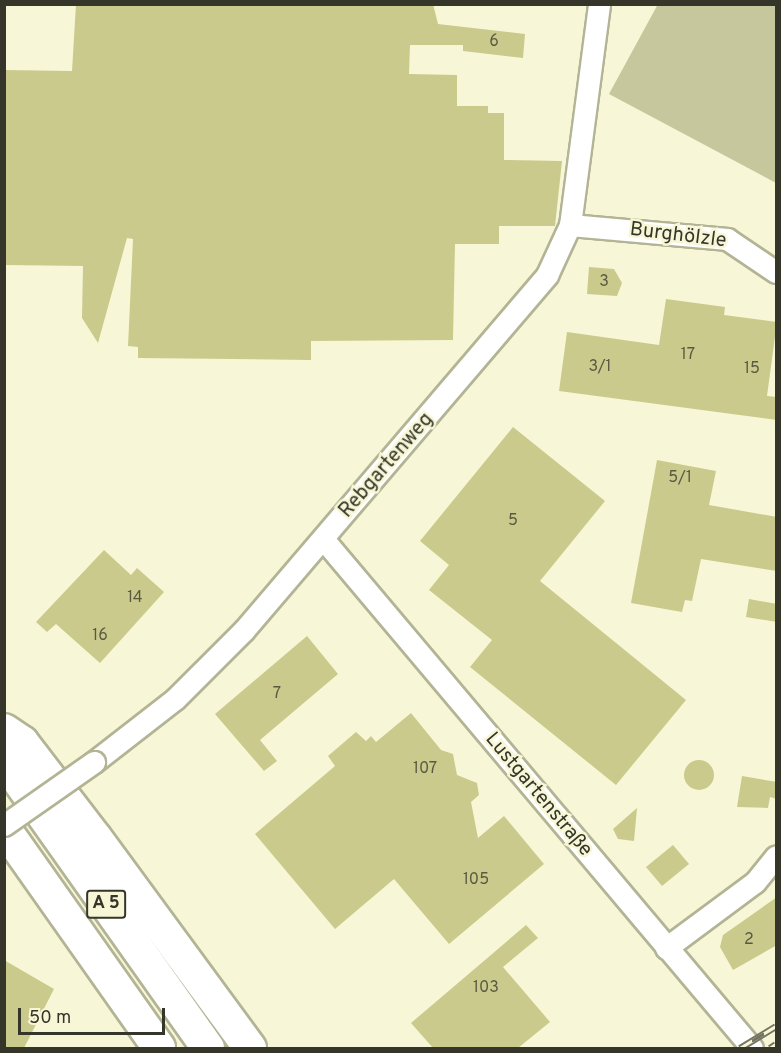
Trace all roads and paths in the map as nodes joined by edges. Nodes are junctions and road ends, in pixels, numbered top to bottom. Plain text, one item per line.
1 (599, 4) edge
2 (570, 225) junction
3 (777, 272) edge
4 (324, 540) junction
5 (4, 730) edge
6 (4, 760) edge
7 (4, 826) edge
8 (777, 856) edge
9 (666, 948) junction
10 (206, 981) junction
11 (152, 1043) edge
12 (208, 1048) edge
13 (250, 1048) edge
14 (273, 1048) edge
15 (752, 1048) edge

1 - 2 street, Rebgartenweg
2 - 3 street, Burghölzle
2 - 4 street, Rebgartenweg
4 - 7 street, Rebgartenweg, bridge
4 - 9 street, Lustgartenstraße
5 - 10 highway
6 - 12 highway, A 5
7 - 11 highway, A 5
8 - 9 street
9 - 15 street, Lustgartenstraße
10 - 13 highway
10 - 14 highway

